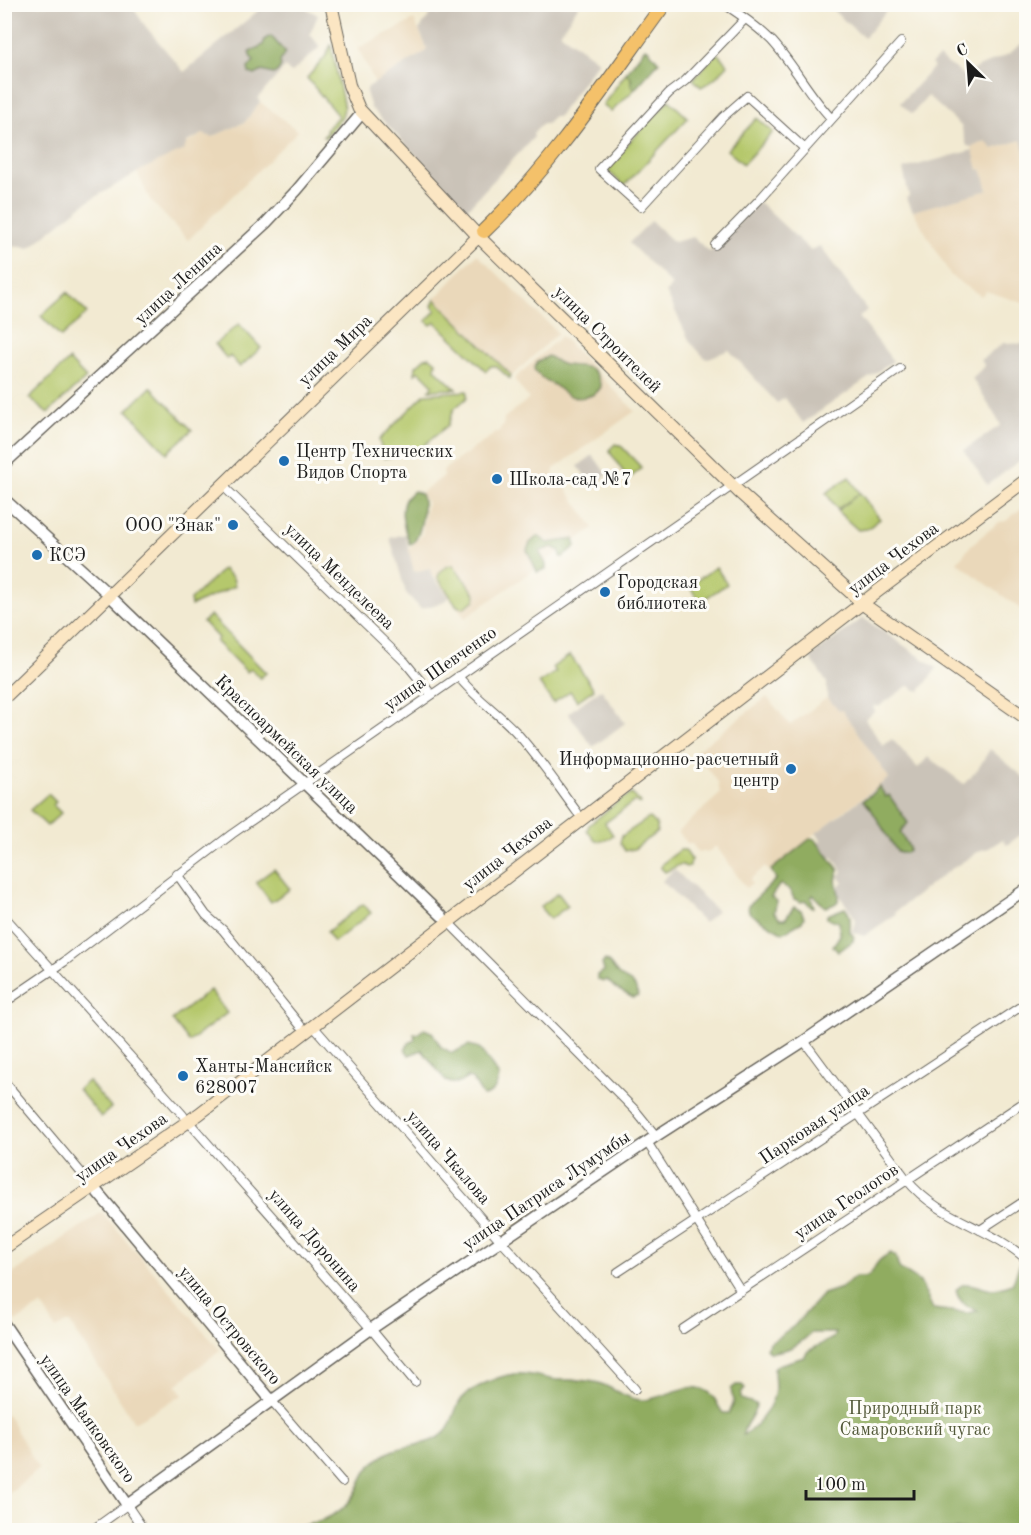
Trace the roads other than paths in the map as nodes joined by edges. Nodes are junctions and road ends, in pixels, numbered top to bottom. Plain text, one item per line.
1 (331, 4) edge
2 (339, 4) edge
3 (655, 4) edge
4 (664, 4) edge
5 (724, 4) edge
6 (745, 19) junction
7 (901, 42) dead end
8 (364, 111) junction
9 (831, 118) junction
10 (804, 148) junction
11 (478, 231) junction
12 (715, 245) dead end
13 (900, 369) dead end
14 (4, 464) edge
15 (1025, 478) edge
16 (220, 483) junction
17 (735, 483) junction
18 (4, 499) edge
19 (107, 593) junction
20 (862, 599) junction
21 (458, 676) junction
22 (4, 687) edge
23 (431, 694) junction
24 (5, 697) edge
25 (1026, 718) edge
26 (304, 783) junction
27 (580, 815) junction
28 (177, 874) junction
29 (1026, 889) edge
30 (4, 916) edge
31 (445, 919) junction
32 (53, 969) junction
33 (1026, 1002) edge
34 (4, 1003) edge
35 (307, 1025) junction
36 (804, 1041) junction
37 (4, 1081) edge
38 (1026, 1101) edge
39 (859, 1114) junction
40 (186, 1118) junction
41 (652, 1139) junction
42 (907, 1180) junction
43 (91, 1185) junction
44 (1026, 1200) edge
45 (697, 1221) junction
46 (980, 1230) junction
47 (4, 1239) edge
48 (501, 1240) junction
49 (4, 1248) edge
50 (1026, 1258) edge
51 (618, 1272) dead end
52 (741, 1291) junction
53 (4, 1324) edge
54 (371, 1329) junction
55 (683, 1329) dead end
56 (415, 1382) dead end
57 (635, 1389) dead end
58 (271, 1400) junction
59 (342, 1482) dead end
60 (127, 1505) junction
61 (92, 1530) edge
62 (144, 1530) edge

1 - 8 main road, улица Строителей
2 - 8 main road, улица Строителей
3 - 11 main road, улица Мира
4 - 11 main road, улица Мира
5 - 6 street
6 - 9 street
6 - 10 street
7 - 9 street
8 - 11 main road, улица Строителей
8 - 14 street, улица Ленина
9 - 10 street
10 - 12 street
11 - 16 main road, улица Мира
11 - 17 main road, улица Строителей
13 - 17 street, улица Шевченко
15 - 20 main road, улица Чехова
16 - 19 main road, улица Мира
16 - 23 street, улица Менделеева
17 - 20 main road, улица Строителей
17 - 21 street, улица Шевченко
18 - 19 street, Красноармейская улица
19 - 22 main road, улица Мира
19 - 24 main road, улица Мира
19 - 26 street, Красноармейская улица
20 - 25 main road, улица Строителей
20 - 27 main road, улица Чехова
21 - 23 street, улица Шевченко
21 - 27 street
23 - 26 street, улица Шевченко
26 - 28 street, улица Шевченко
26 - 31 street, Красноармейская улица
27 - 31 main road, улица Чехова
28 - 32 street, улица Шевченко
28 - 35 street, улица Чкалова
29 - 36 street, улица Патриса Лумумбы
30 - 32 street, улица Доронина
31 - 35 main road, улица Чехова
31 - 41 street, Красноармейская улица
32 - 34 street, улица Шевченко
32 - 40 street, улица Доронина
33 - 39 street, Парковая улица
35 - 40 main road, улица Чехова
35 - 48 street, улица Чкалова
36 - 39 street
36 - 41 street, улица Патриса Лумумбы
37 - 43 street, улица Островского
38 - 42 street, улица Геологов
39 - 42 street
39 - 45 street, Парковая улица
40 - 43 main road, улица Чехова
40 - 54 street, улица Доронина
41 - 45 street, Красноармейская улица
41 - 48 street, улица Патриса Лумумбы
42 - 46 street
42 - 52 street, улица Геологов
43 - 47 main road, улица Чехова
43 - 49 main road, улица Чехова
43 - 58 street, улица Островского
44 - 46 street
45 - 51 street, Парковая улица
45 - 52 street, Красноармейская улица
46 - 50 street
48 - 54 street, улица Патриса Лумумбы
48 - 57 street, улица Чкалова
52 - 55 street, улица Геологов
53 - 60 street, улица Маяковского
54 - 56 street, улица Доронина
54 - 58 street, улица Патриса Лумумбы
58 - 59 street, улица Островского
58 - 60 street, улица Патриса Лумумбы
60 - 61 street, улица Патриса Лумумбы
60 - 62 street, улица Маяковского

